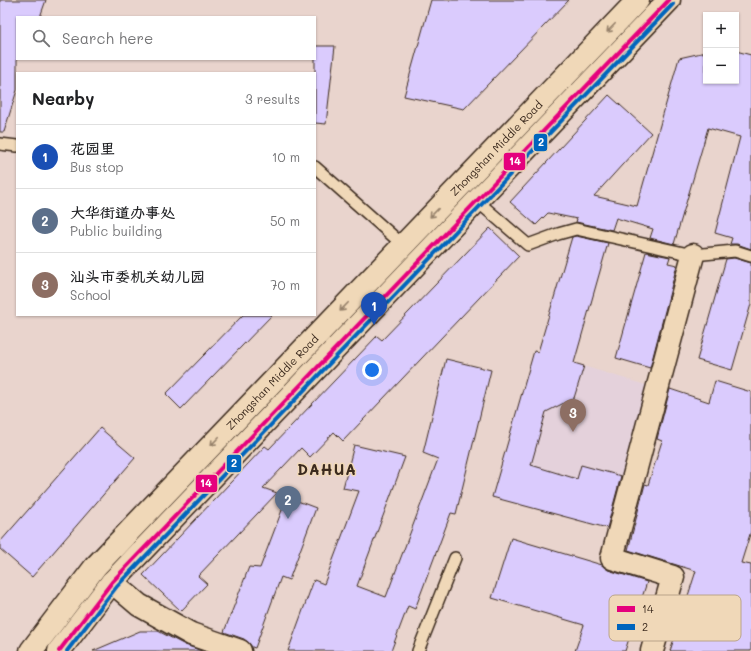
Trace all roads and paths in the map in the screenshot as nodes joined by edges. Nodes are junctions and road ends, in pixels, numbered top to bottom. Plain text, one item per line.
1 (638, 0) edge
2 (669, 0) edge
3 (0, 144) edge
4 (16, 146) edge
5 (316, 168) edge
6 (477, 201) junction
7 (403, 245) junction
8 (693, 255) junction
9 (751, 256) edge
10 (455, 558) dead end
11 (112, 582) junction
12 (668, 595) edge
13 (655, 641) edge
14 (31, 651) edge
15 (59, 651) edge
16 (240, 651) edge
17 (418, 651) edge
18 (652, 651) edge

1 -> 7 main road, Zhongshan Middle Road
2 - 6 main road, Zhongshan Middle Road
3 - 4 lane
5 - 7 lane
6 - 8 lane
6 - 11 main road, Zhongshan Middle Road
7 -> 14 main road, Zhongshan Middle Road
8 - 9 lane
8 - 12 main road
10 - 17 lane
11 - 15 main road, Zhongshan Middle Road
11 - 16 main road
13 - 18 main road

